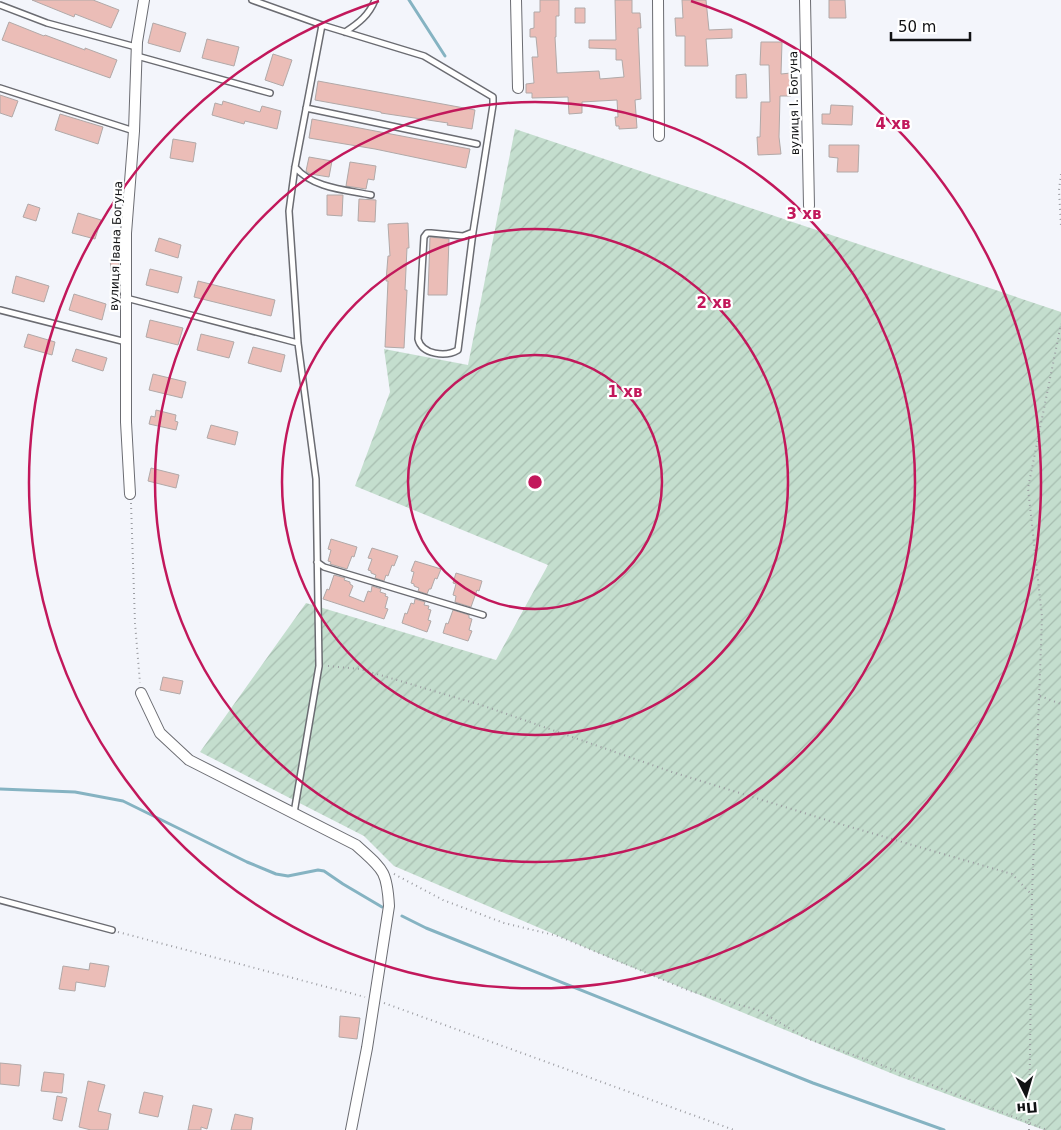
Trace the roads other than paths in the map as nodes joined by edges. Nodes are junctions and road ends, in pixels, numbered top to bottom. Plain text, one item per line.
1 (144, 0) edge
2 (252, 0) edge
3 (375, 0) edge
4 (516, 0) edge
5 (658, 0) edge
6 (805, 0) edge
7 (0, 5) edge
8 (322, 25) junction
9 (345, 32) junction
10 (137, 52) junction
11 (0, 88) edge
12 (518, 88) dead end
13 (270, 93) dead end
14 (306, 108) junction
15 (134, 131) junction
16 (660, 136) dead end
17 (477, 144) dead end
18 (295, 167) junction
19 (371, 195) dead end
20 (809, 206) dead end
21 (473, 232) junction
22 (126, 297) junction
23 (0, 310) edge
24 (126, 342) junction
25 (298, 343) junction
26 (130, 494) road end
27 (318, 562) junction
28 (483, 615) dead end
29 (141, 693) road end
30 (294, 813) junction
31 (0, 900) edge
32 (112, 930) road end
33 (351, 1130) edge

1 - 10 street, вулиця Івана Богуна
2 - 8 lane
3 - 9 lane
4 - 12 street
5 - 16 street
6 - 20 street, вулиця І. Богуна
7 - 10 lane
8 - 9 lane
8 - 14 lane
9 - 21 lane
10 - 13 lane
10 - 15 street, вулиця Івана Богуна
11 - 15 lane
14 - 17 lane
14 - 18 lane
15 - 22 street, вулиця Івана Богуна
18 - 19 lane
18 - 25 lane
21 - 21 lane
22 - 24 street, вулиця Івана Богуна
22 - 25 lane
23 - 24 lane
24 - 26 street, вулиця Івана Богуна
25 - 27 lane
27 - 28 lane
27 - 30 lane
29 - 30 street
30 - 33 street
31 - 32 lane

